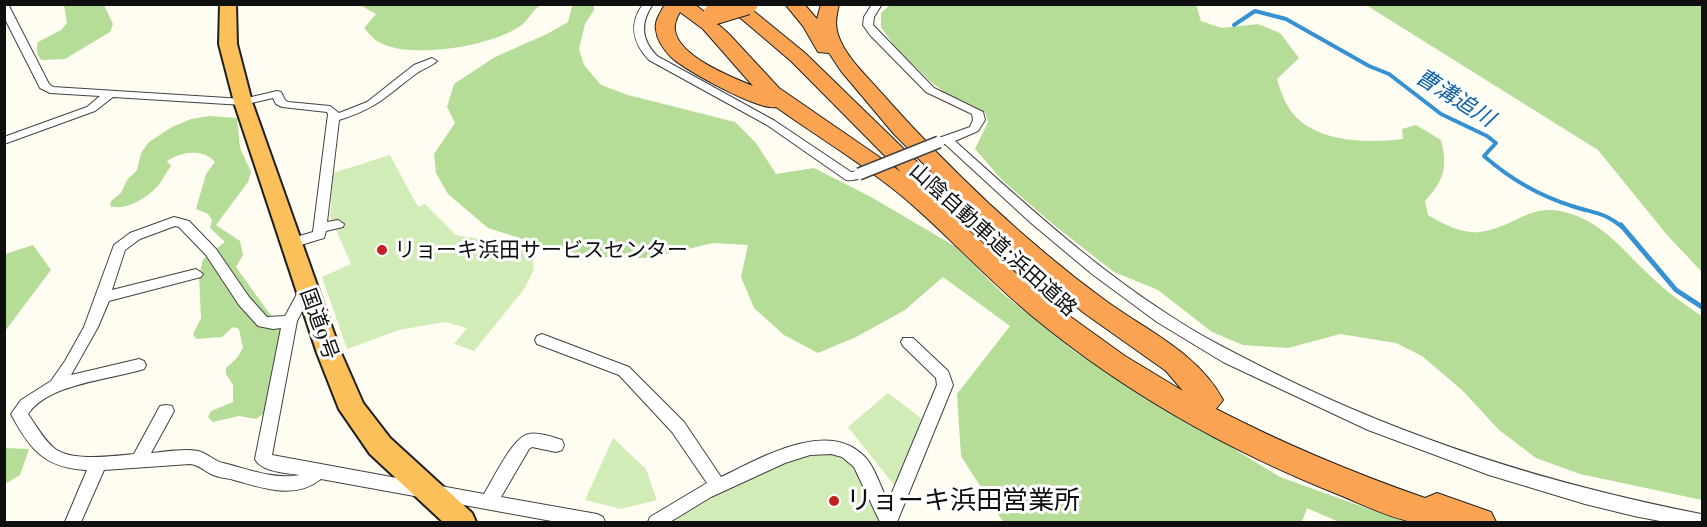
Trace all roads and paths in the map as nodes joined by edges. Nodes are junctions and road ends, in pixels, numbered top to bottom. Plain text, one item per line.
1 (228, 4) edge
2 (243, 4) edge
3 (648, 4) edge
4 (747, 4) edge
5 (794, 4) edge
6 (830, 4) edge
7 (877, 4) edge
8 (4, 6) edge
9 (694, 10) edge
10 (17, 32) junction
11 (4, 35) edge
12 (432, 61) dead end
13 (109, 95) junction
14 (242, 95) junction
15 (334, 118) junction
16 (902, 129) junction
17 (839, 139) junction
18 (943, 140) junction
19 (4, 141) edge
20 (338, 224) dead end
21 (319, 228) junction
22 (291, 243) junction
23 (196, 274) dead end
24 (307, 289) junction
25 (103, 297) junction
26 (290, 321) junction
27 (542, 340) dead end
28 (908, 342) dead end
29 (139, 365) dead end
30 (56, 385) junction
31 (1208, 400) junction
32 (166, 411) dead end
33 (556, 445) dead end
34 (139, 460) junction
35 (98, 464) junction
36 (318, 472) junction
37 (718, 486) junction
38 (430, 493) junction
39 (488, 503) junction
40 (77, 522) edge
41 (462, 522) edge
42 (597, 522) edge
43 (656, 522) edge
44 (889, 522) edge
45 (1452, 522) edge
46 (1480, 522) edge
47 (1701, 522) edge

1 - 14 highway, 国道9号
2 - 14 highway, 国道9号
3 - 18 street, bridge
4 - 9 highway, bridge
5 - 16 highway
6 - 16 highway
7 - 18 street
8 - 10 street
9 - 17 highway
9 - 17 highway
9 - 31 highway, 山陰自動車道;浜田道路
10 - 11 street
10 - 13 street
12 - 15 street
13 - 14 street
13 - 19 street
14 - 15 street
14 - 22 highway, 国道9号
15 - 21 street
16 - 31 highway
17 - 45 highway
18 - 47 street
20 - 21 street
21 - 22 street
22 - 24 highway, 国道9号
23 - 25 street
24 - 26 street
24 - 38 highway, 国道9号
25 - 26 street
25 - 30 street
26 - 36 street
27 - 37 street
28 - 44 street
29 - 30 street
30 - 35 street
31 - 46 highway, 山陰自動車道;浜田道路
32 - 34 street
33 - 39 street
34 - 35 street
34 - 36 street
35 - 40 street
36 - 38 street
37 - 43 street
37 - 44 street
38 - 39 street
38 - 41 highway, 国道9号
39 - 42 street

